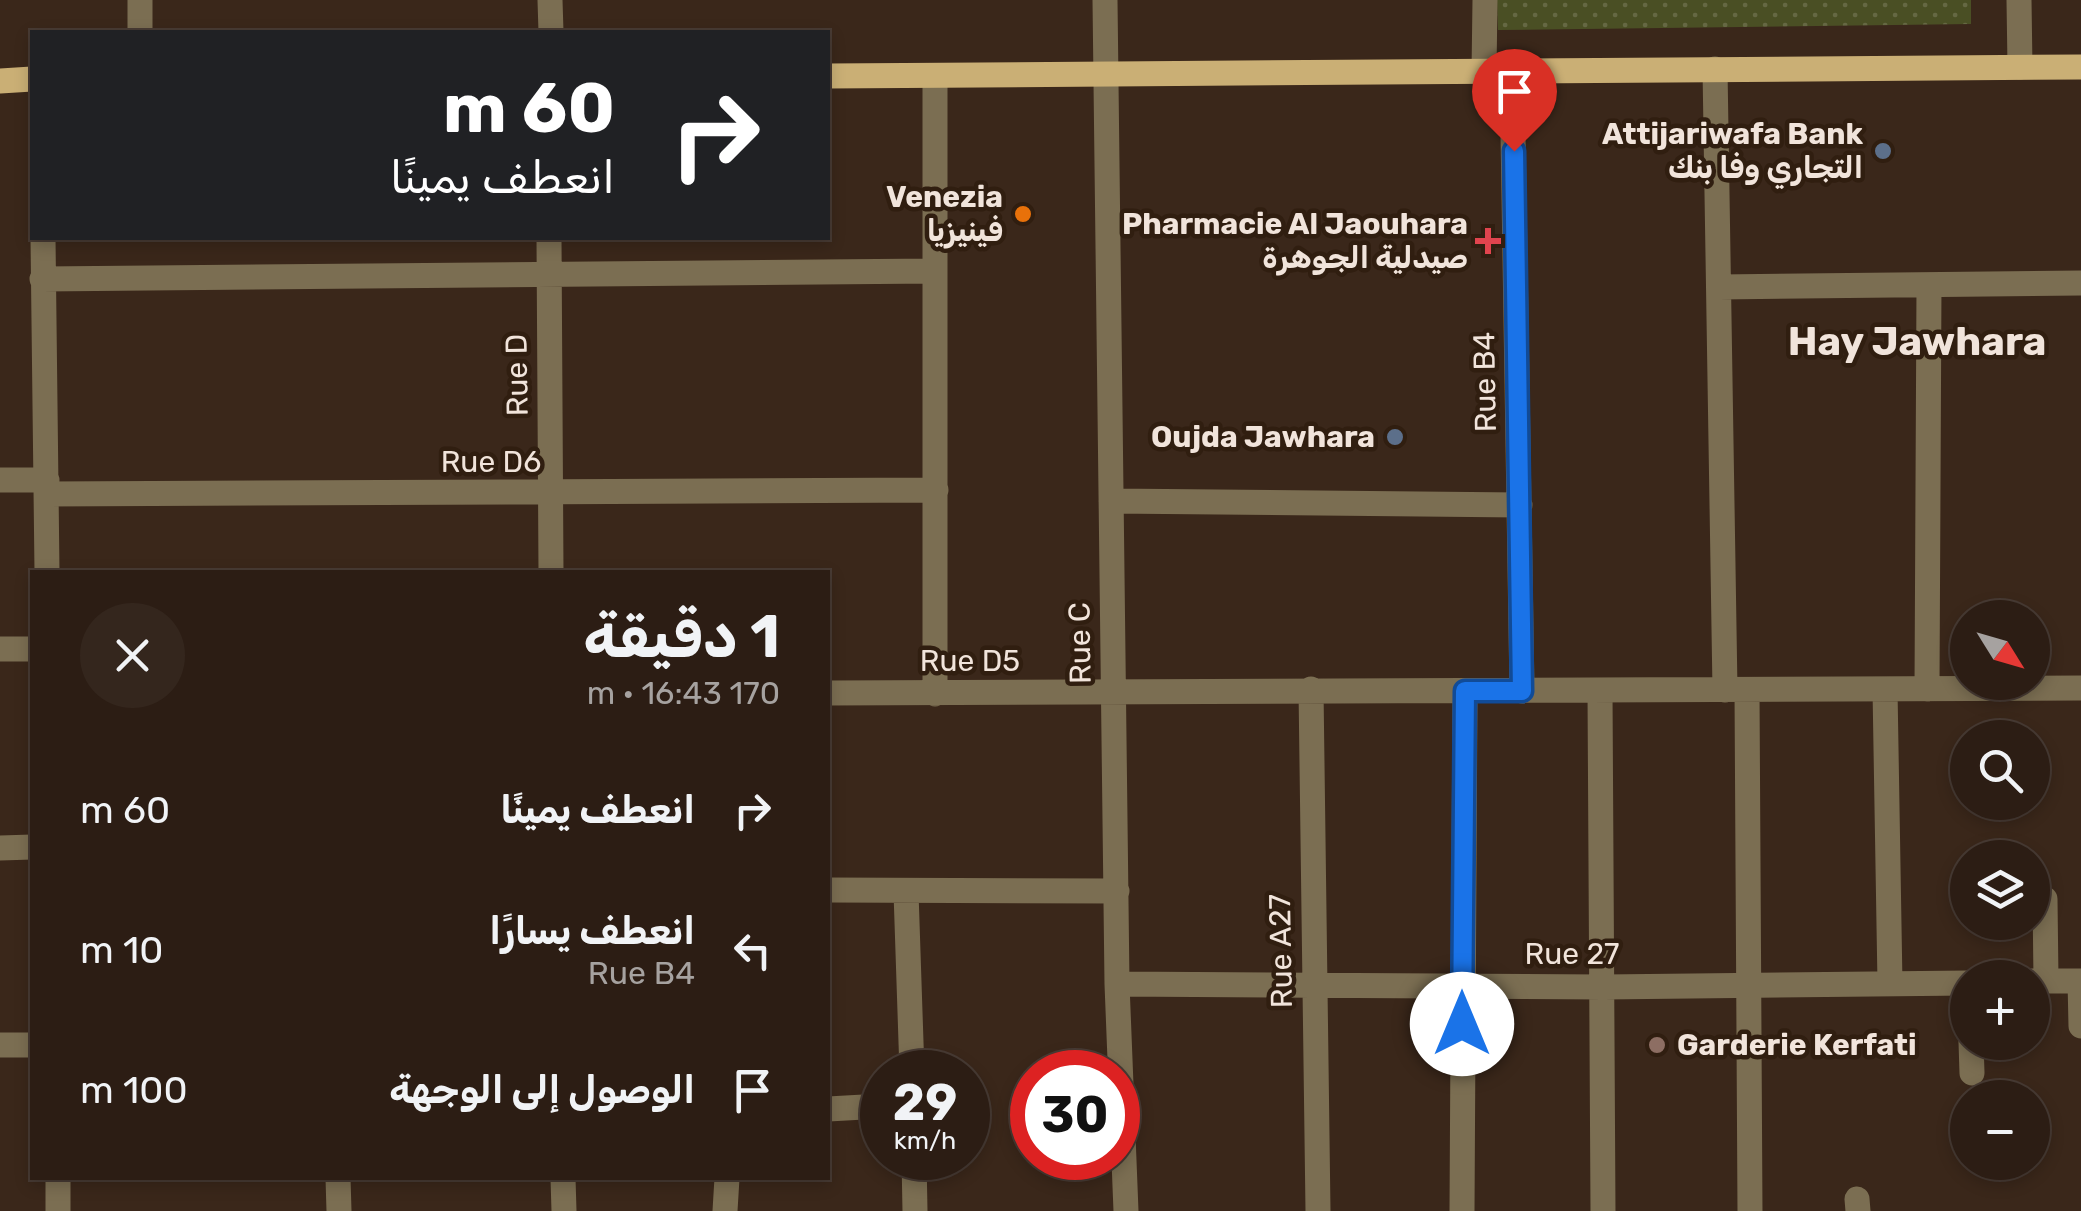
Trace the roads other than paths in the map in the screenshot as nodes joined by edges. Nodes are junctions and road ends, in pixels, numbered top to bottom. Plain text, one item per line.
1 (140, 0) edge
2 (550, 0) edge
3 (1105, 0) edge
4 (1484, 0) edge
5 (2018, 0) edge
6 (140, 30) edge
7 (552, 30) edge
8 (2020, 67) junction
9 (2081, 67) edge
10 (1715, 68) junction
11 (1484, 72) junction
12 (1512, 72) junction
13 (1106, 74) junction
14 (830, 76) edge
15 (935, 77) junction
16 (30, 79) edge
17 (0, 80) edge
18 (43, 240) edge
19 (549, 240) edge
20 (934, 271) junction
21 (548, 276) junction
22 (42, 279) junction
23 (2081, 283) edge
24 (1930, 285) junction
25 (1719, 287) junction
26 (0, 480) edge
27 (47, 487) junction
28 (936, 490) junction
29 (551, 494) junction
30 (1111, 502) junction
31 (1520, 505) junction
32 (47, 570) edge
33 (551, 570) edge
34 (0, 649) edge
35 (30, 649) edge
36 (2081, 688) edge
37 (1927, 689) junction
38 (1312, 690) junction
39 (1736, 690) junction
40 (1886, 690) junction
41 (1465, 691) junction
42 (1522, 691) junction
43 (1600, 691) junction
44 (830, 693) edge
45 (1113, 693) junction
46 (934, 694) junction
47 (30, 847) edge
48 (0, 848) edge
49 (830, 890) edge
50 (1117, 891) junction
51 (906, 892) junction
52 (2050, 980) edge
53 (2081, 980) edge
54 (1950, 983) edge
55 (1117, 984) junction
56 (1890, 984) junction
57 (1314, 986) junction
58 (1752, 986) junction
59 (1462, 987) junction
60 (1604, 987) junction
61 (2081, 1026) edge
62 (0, 1045) edge
63 (30, 1045) edge
64 (911, 1050) edge
65 (1971, 1060) edge
66 (1972, 1073) dead end
67 (860, 1107) edge
68 (830, 1109) edge
69 (58, 1180) edge
70 (338, 1180) edge
71 (563, 1180) edge
72 (727, 1180) edge
73 (914, 1180) edge
74 (58, 1211) edge
75 (338, 1211) edge
76 (564, 1211) edge
77 (725, 1211) edge
78 (915, 1211) edge
79 (1126, 1211) edge
80 (1318, 1211) edge
81 (1462, 1211) edge
82 (1603, 1211) edge
83 (1750, 1211) edge

1 - 6 street
2 - 7 street
3 - 13 street, Rue C
4 - 11 street
5 - 8 street
8 - 9 main road
8 - 10 main road
10 - 12 main road
10 - 25 street
11 - 12 main road
11 - 13 main road
12 - 31 street, Rue B4
13 - 15 main road
13 - 30 street, Rue C
14 - 15 main road
15 - 20 street
16 - 17 main road
18 - 22 street
19 - 21 street, Rue D
20 - 21 street
20 - 28 street
21 - 22 street
21 - 29 street, Rue D
22 - 27 street
23 - 24 street
24 - 25 street
24 - 37 street
25 - 39 street
26 - 27 street, Rue D6
27 - 29 street, Rue D6
27 - 32 street
28 - 29 street, Rue D6
28 - 46 street
29 - 33 street, Rue D
30 - 31 street
30 - 45 street, Rue C
31 - 42 street, Rue B4
34 - 35 street
36 - 37 street, Rue D5
37 - 40 street, Rue D5
38 - 41 street, Rue D5
38 - 45 street, Rue D5
38 - 57 street, Rue A27
39 - 40 street, Rue D5
39 - 43 street, Rue D5
39 - 58 street
40 - 56 street
41 - 42 street, Rue D5
41 - 59 street
42 - 43 street, Rue D5
43 - 60 street
44 - 46 street, Rue D5
45 - 46 street, Rue D5
45 - 50 street, Rue C
47 - 48 street
49 - 51 street
50 - 51 street
50 - 55 street, Rue C
51 - 64 street
52 - 53 street
53 - 61 street
54 - 56 street, Rue 27
55 - 57 street, Rue 27
55 - 79 street, Rue C
56 - 58 street, Rue 27
57 - 59 street, Rue 27
57 - 80 street, Rue A27
58 - 60 street, Rue 27
58 - 83 street
59 - 60 street, Rue 27
59 - 81 street
60 - 82 street
62 - 63 street
65 - 66 street
67 - 68 street
69 - 74 street
70 - 75 street
71 - 76 street
72 - 77 street
73 - 78 street

